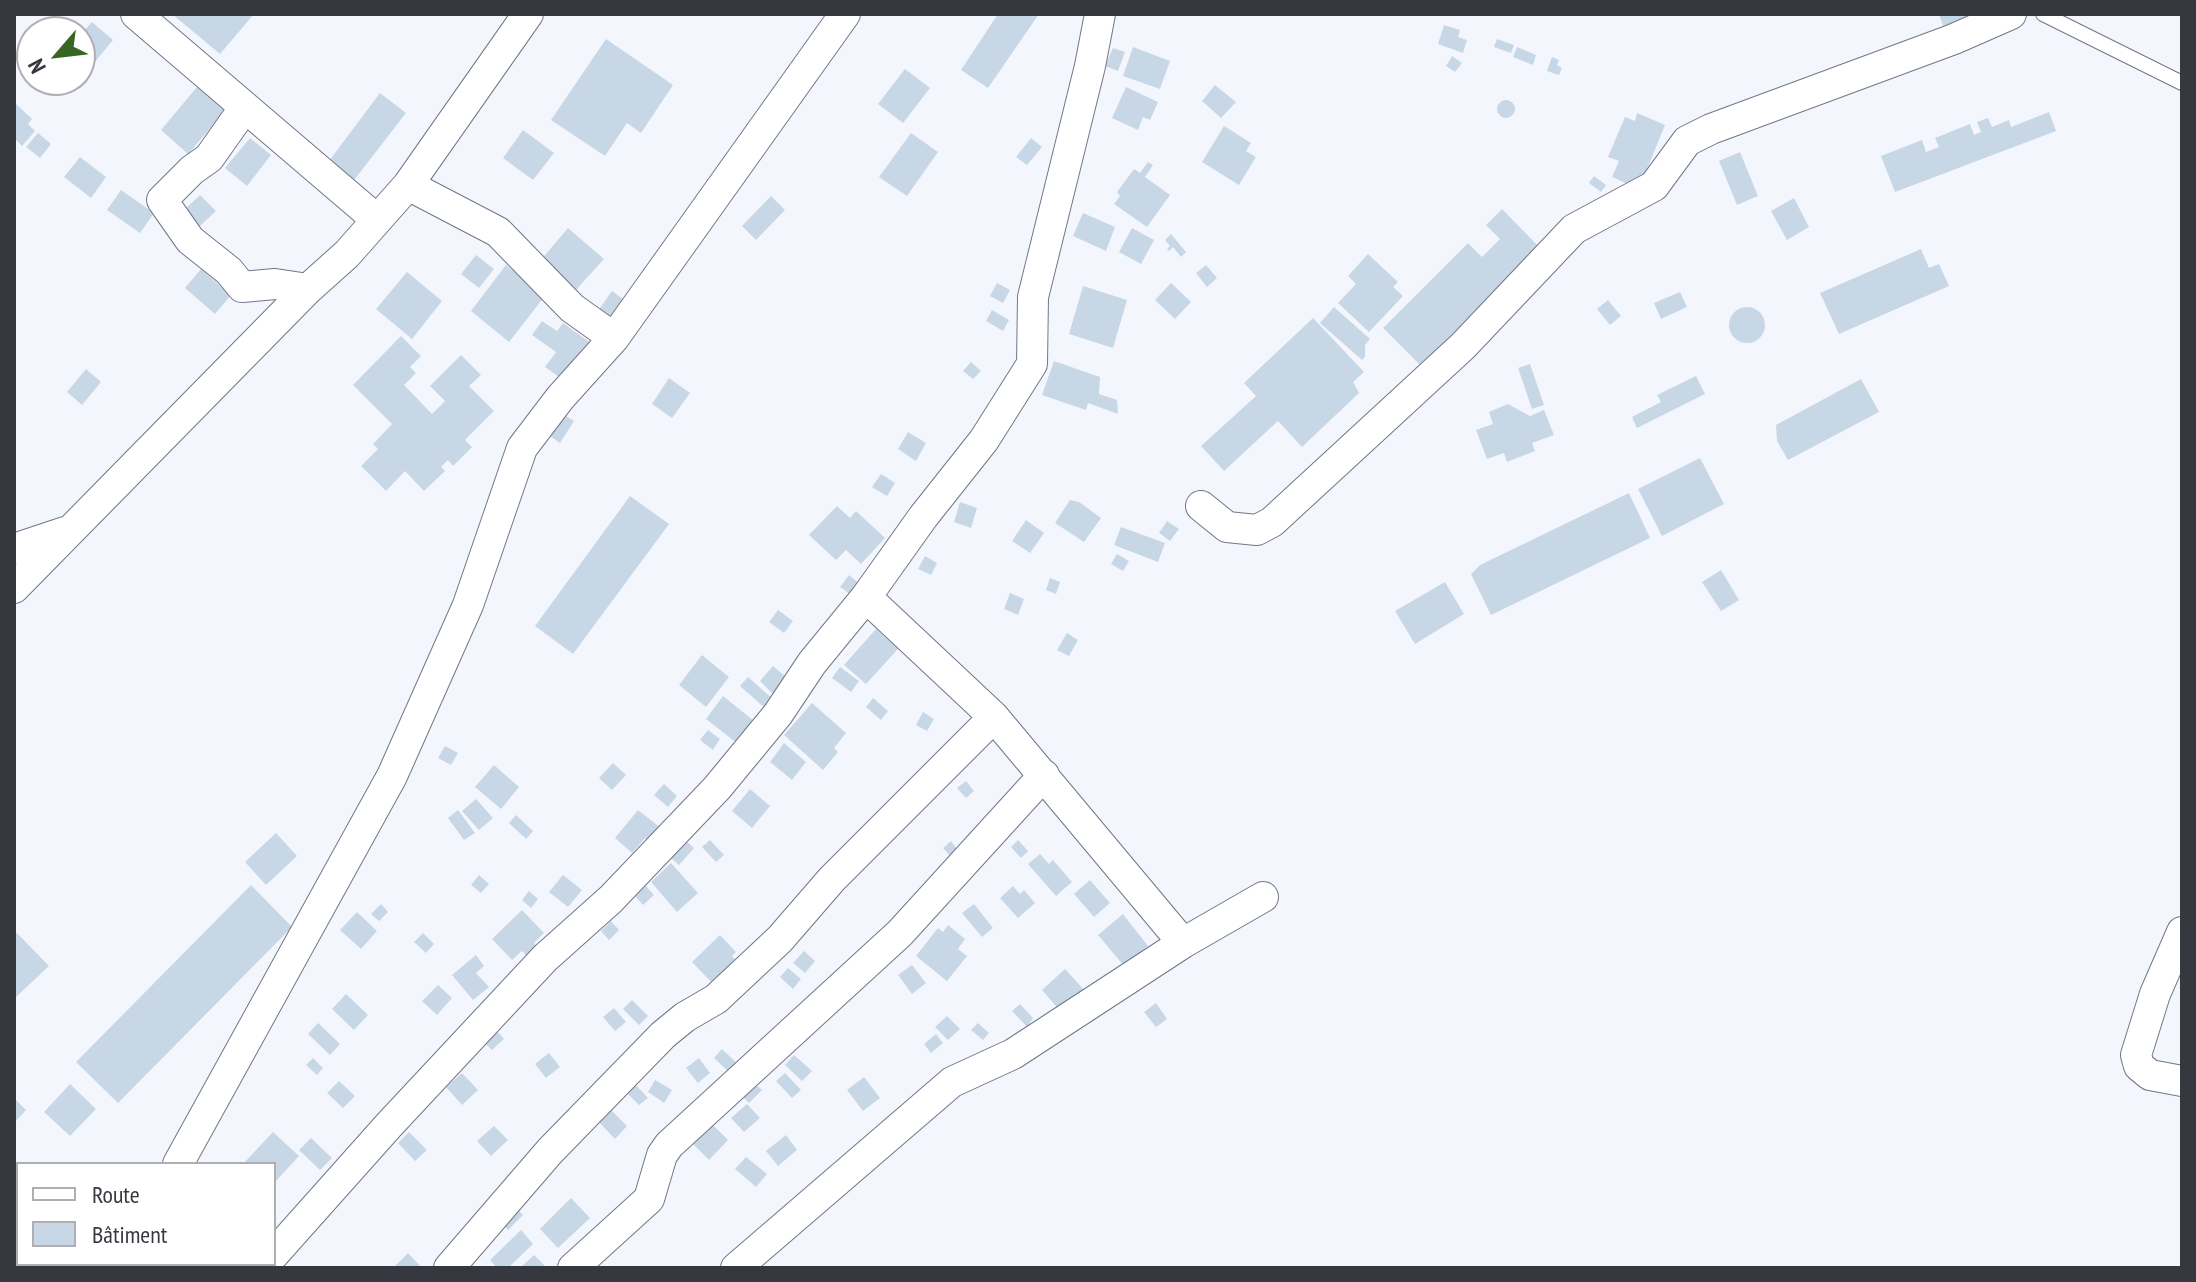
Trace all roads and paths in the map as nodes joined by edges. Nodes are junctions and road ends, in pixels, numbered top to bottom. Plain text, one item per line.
1 (136, 14) edge
2 (528, 14) edge
3 (845, 14) edge
4 (1100, 14) edge
5 (2011, 14) edge
6 (2043, 14) edge
7 (2182, 83) edge
8 (245, 107) junction
9 (408, 185) junction
10 (376, 219) junction
11 (308, 289) junction
12 (614, 338) junction
13 (1201, 506) dead end
14 (71, 530) junction
15 (14, 549) edge
16 (14, 588) edge
17 (866, 597) junction
18 (994, 717) junction
19 (1044, 775) junction
20 (1263, 897) dead end
21 (2182, 932) edge
22 (1183, 943) junction
23 (2182, 1081) edge
24 (179, 1162) edge
25 (276, 1252) edge
26 (449, 1268) edge
27 (573, 1268) edge
28 (736, 1268) edge

1 - 8 street
2 - 9 street
3 - 12 street
4 - 17 street
5 - 13 street
6 - 7 lane
8 - 10 street
8 - 11 street
9 - 10 street
9 - 12 street
10 - 11 street
11 - 14 street
12 - 24 street
14 - 15 street
14 - 16 street
17 - 18 street
17 - 25 street
18 - 19 street
18 - 26 street
19 - 22 street
19 - 27 street
20 - 22 street
21 - 23 street
22 - 28 street

